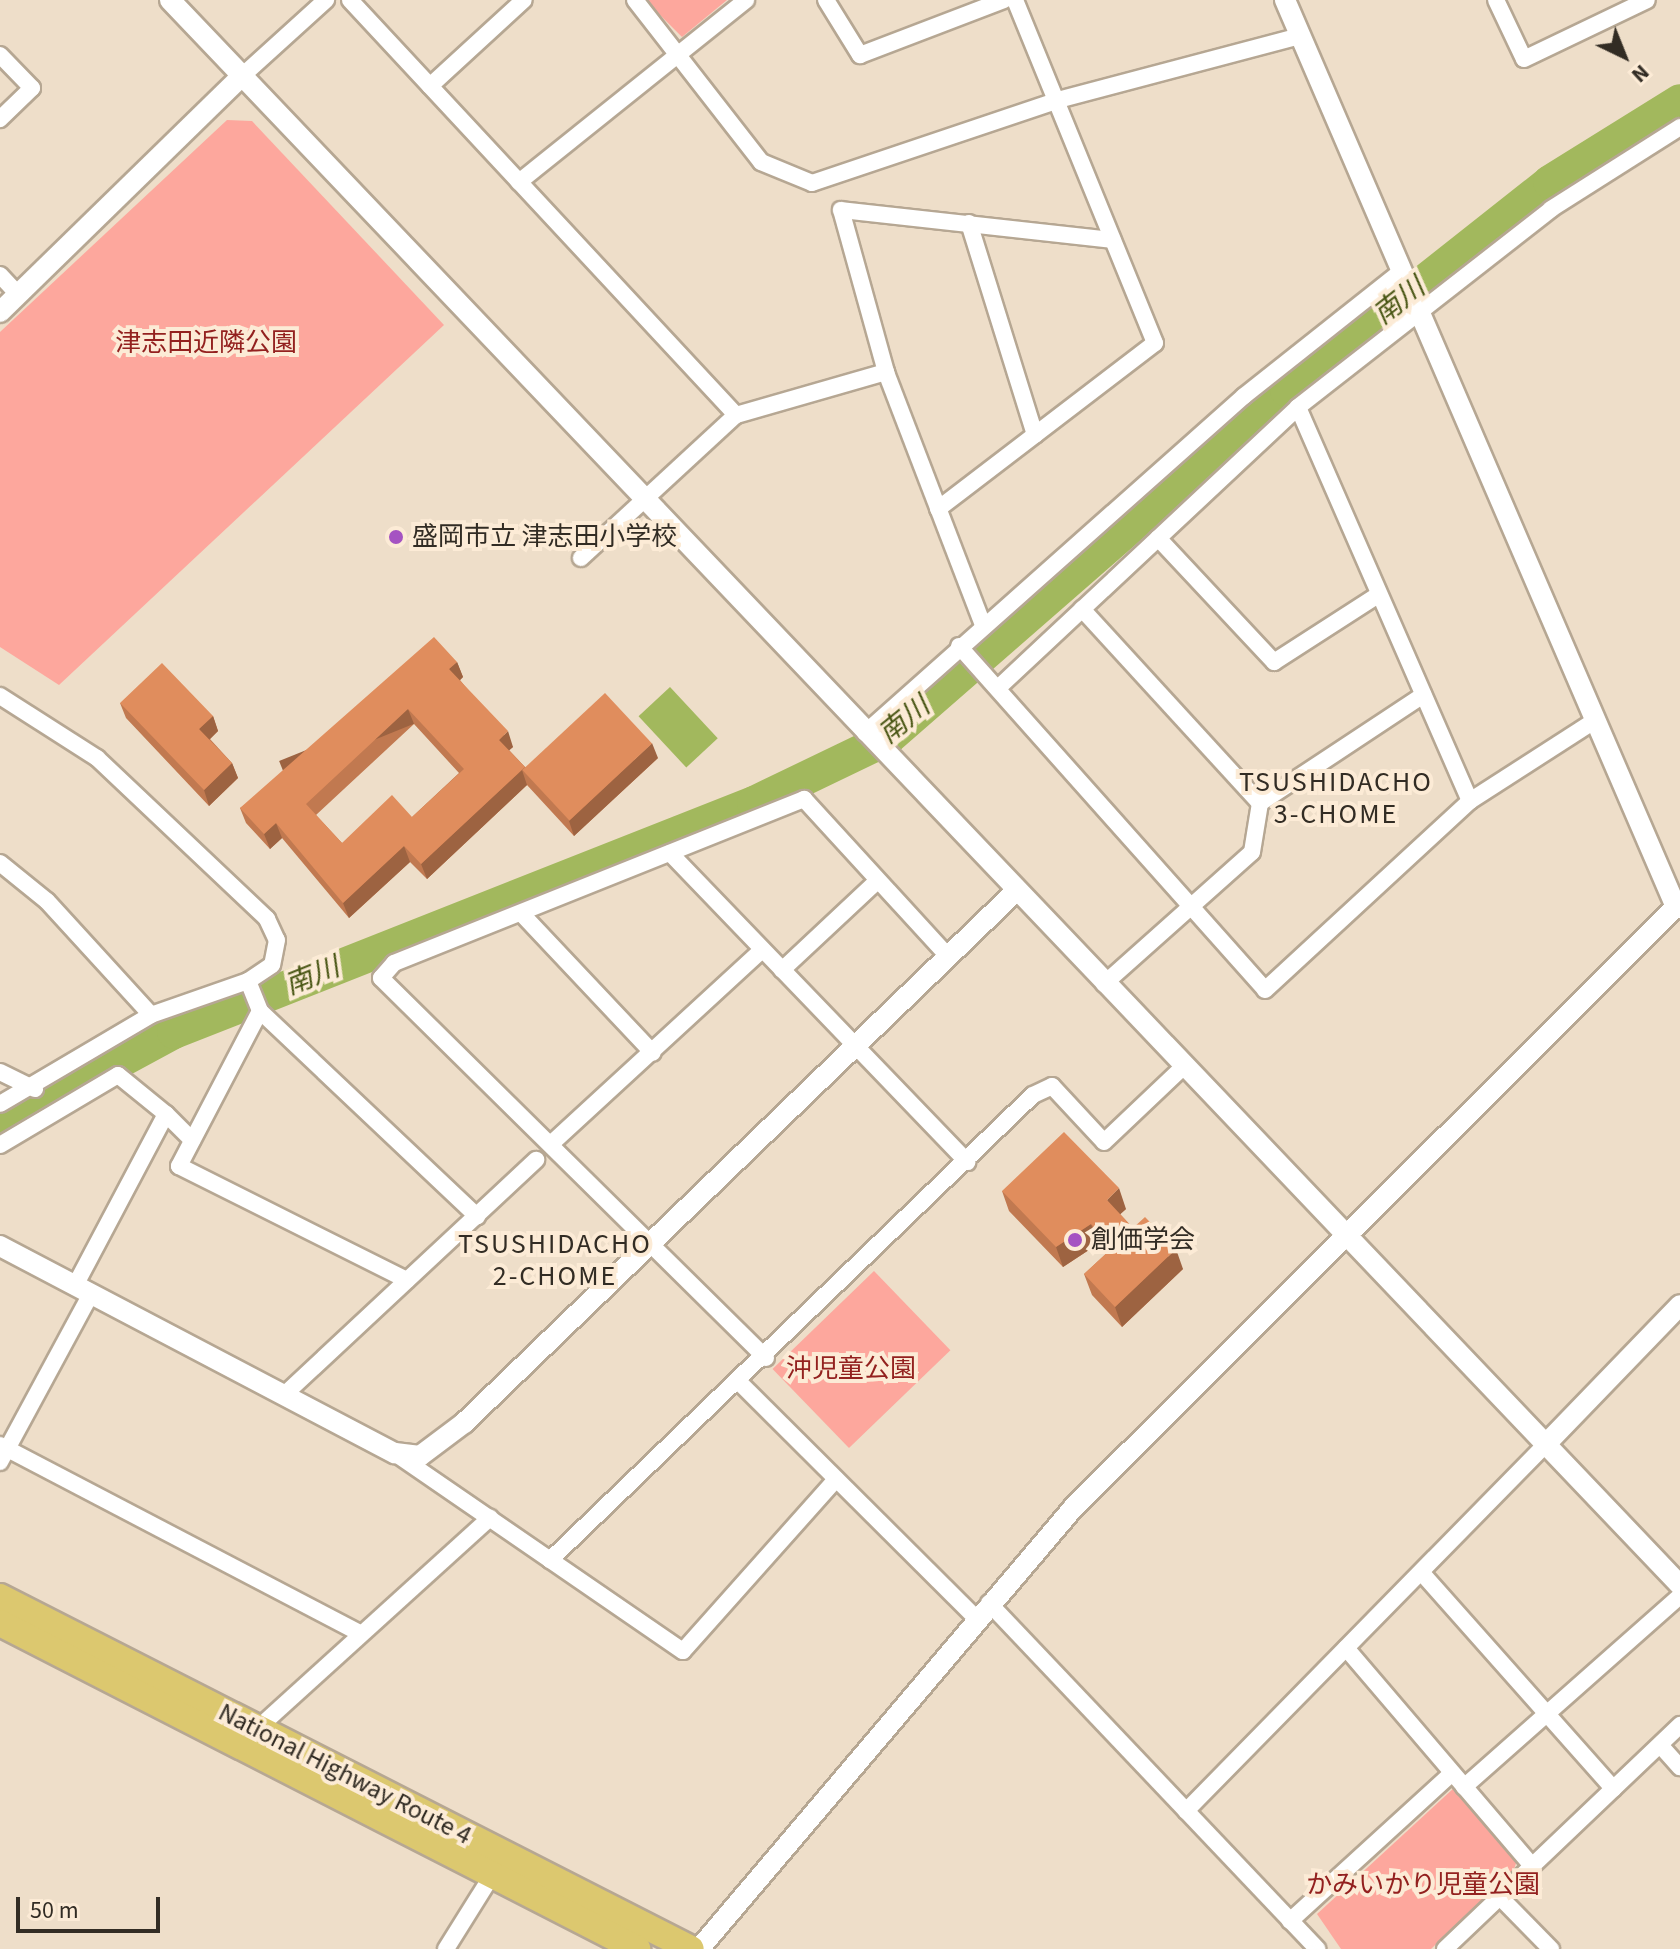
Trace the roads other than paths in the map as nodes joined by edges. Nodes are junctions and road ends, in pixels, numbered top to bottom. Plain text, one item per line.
1 (170, 0) edge
2 (326, 0) edge
3 (350, 0) edge
4 (524, 0) edge
5 (635, 0) edge
6 (746, 0) edge
7 (826, 0) edge
8 (1004, 0) edge
9 (1015, 0) edge
10 (1285, 0) edge
11 (1496, 0) edge
12 (1647, 0) edge
13 (1301, 36) junction
14 (677, 52) junction
15 (0, 55) edge
16 (241, 77) junction
17 (430, 86) junction
18 (1058, 100) junction
19 (0, 119) edge
20 (1680, 127) edge
21 (519, 182) junction
22 (969, 223) junction
23 (1112, 240) junction
24 (1399, 273) junction
25 (0, 275) edge
26 (18, 294) junction
27 (0, 312) edge
28 (1418, 317) junction
29 (886, 372) junction
30 (1298, 407) junction
31 (736, 415) junction
32 (1035, 435) junction
33 (644, 501) junction
34 (938, 509) junction
35 (1158, 538) junction
36 (581, 558) dead end
37 (1375, 597) junction
38 (1082, 609) junction
39 (983, 625) junction
40 (959, 646) junction
41 (998, 688) junction
42 (1423, 695) junction
43 (3, 703) edge
44 (1594, 721) junction
45 (865, 733) junction
46 (1470, 801) junction
47 (1260, 803) junction
48 (670, 853) junction
49 (0, 863) edge
50 (876, 882) junction
51 (1016, 891) junction
52 (1189, 907) junction
53 (1679, 909) edge
54 (521, 913) junction
55 (762, 950) junction
56 (948, 956) junction
57 (782, 970) junction
58 (249, 983) junction
59 (1104, 984) junction
60 (259, 1008) junction
61 (151, 1015) junction
62 (855, 1046) junction
63 (653, 1053) junction
64 (1183, 1067) junction
65 (0, 1072) edge
66 (35, 1089) junction
67 (0, 1104) edge
68 (166, 1114) junction
69 (192, 1140) junction
70 (552, 1143) junction
71 (0, 1145) edge
72 (536, 1160) dead end
73 (967, 1162) junction
74 (477, 1216) junction
75 (1345, 1233) junction
76 (651, 1242) junction
77 (0, 1246) edge
78 (407, 1280) junction
79 (83, 1290) junction
80 (1680, 1305) edge
81 (766, 1358) junction
82 (740, 1383) junction
83 (284, 1395) junction
84 (1546, 1444) junction
85 (2, 1452) edge
86 (395, 1453) junction
87 (836, 1479) junction
88 (490, 1518) junction
89 (550, 1560) junction
90 (1421, 1572) junction
91 (1680, 1585) edge
92 (1680, 1596) edge
93 (0, 1597) edge
94 (983, 1610) junction
95 (0, 1623) edge
96 (359, 1633) junction
97 (1346, 1648) junction
98 (1550, 1712) junction
99 (1680, 1725) edge
100 (256, 1730) junction
101 (1660, 1745) junction
102 (1680, 1767) edge
103 (1452, 1773) junction
104 (1464, 1787) junction
105 (1614, 1789) junction
106 (1186, 1811) junction
107 (1532, 1866) junction
108 (491, 1877) junction
109 (1500, 1897) junction
110 (1290, 1921) junction
111 (446, 1949) edge
112 (637, 1949) edge
113 (691, 1949) edge
114 (699, 1949) edge
115 (1317, 1949) edge
116 (1445, 1949) edge
117 (1551, 1949) edge

1 - 16 street
2 - 16 street
3 - 17 street
4 - 17 street
5 - 14 street
6 - 14 street
7 - 8 street
9 - 18 street
10 - 13 street
11 - 12 street
13 - 18 street
13 - 24 street
14 - 18 street
14 - 21 street
15 - 19 street
16 - 26 street
16 - 33 street
17 - 21 street
18 - 23 street
20 - 28 street
21 - 31 street
22 - 23 street
22 - 29 street
22 - 32 street
23 - 32 street
24 - 28 street
24 - 39 street
25 - 26 street
26 - 27 street
28 - 30 street
28 - 44 street
29 - 31 street
29 - 34 street
30 - 35 street
30 - 37 street
31 - 33 street
32 - 34 street
33 - 36 street
33 - 45 street
34 - 39 street
35 - 37 street
35 - 38 street
37 - 42 street
38 - 41 street
38 - 47 street
39 - 40 street
40 - 41 street
40 - 45 street
41 - 52 street
42 - 46 street
42 - 47 street
43 - 58 street
44 - 46 street
44 - 53 street
45 - 51 street
46 - 52 street
47 - 52 street
48 - 50 street
48 - 54 street
48 - 55 street
49 - 61 street
50 - 56 street
50 - 57 street
51 - 56 street
51 - 59 street
52 - 59 street
53 - 75 street
54 - 63 street
54 - 70 street
55 - 57 street
55 - 63 street
56 - 62 street
57 - 62 street
58 - 60 street
58 - 61 street
59 - 64 street
60 - 69 street
60 - 74 street
61 - 66 street
62 - 73 street
62 - 76 street
63 - 70 street
64 - 73 street
64 - 75 street
65 - 66 street
66 - 67 street
68 - 69 street
68 - 71 street
68 - 79 street
69 - 78 street
70 - 76 street
72 - 74 street
73 - 81 street
74 - 78 street
75 - 84 street
75 - 94 street
76 - 81 street
76 - 86 street
77 - 79 street
78 - 83 street
79 - 83 street
79 - 85 street
80 - 84 street
81 - 82 street
82 - 87 street
82 - 89 street
83 - 86 street
84 - 90 street
84 - 91 street
85 - 96 street
86 - 88 street
87 - 89 street
87 - 94 street
88 - 89 street
88 - 96 street
90 - 97 street
90 - 98 street
92 - 98 street
93 - 100 highway, National Highway Route 4
94 - 106 street
94 - 114 street
95 - 108 highway, National Highway Route 4
96 - 100 street
97 - 103 street
97 - 106 street
98 - 104 street
98 - 105 street
99 - 101 street
100 - 113 highway, National Highway Route 4
101 - 102 street
101 - 105 street
103 - 104 street
103 - 110 street
104 - 107 street
105 - 107 street
106 - 110 street
107 - 109 street
108 - 111 street
108 - 112 highway, National Highway Route 4
109 - 116 street
109 - 117 street
110 - 115 street

